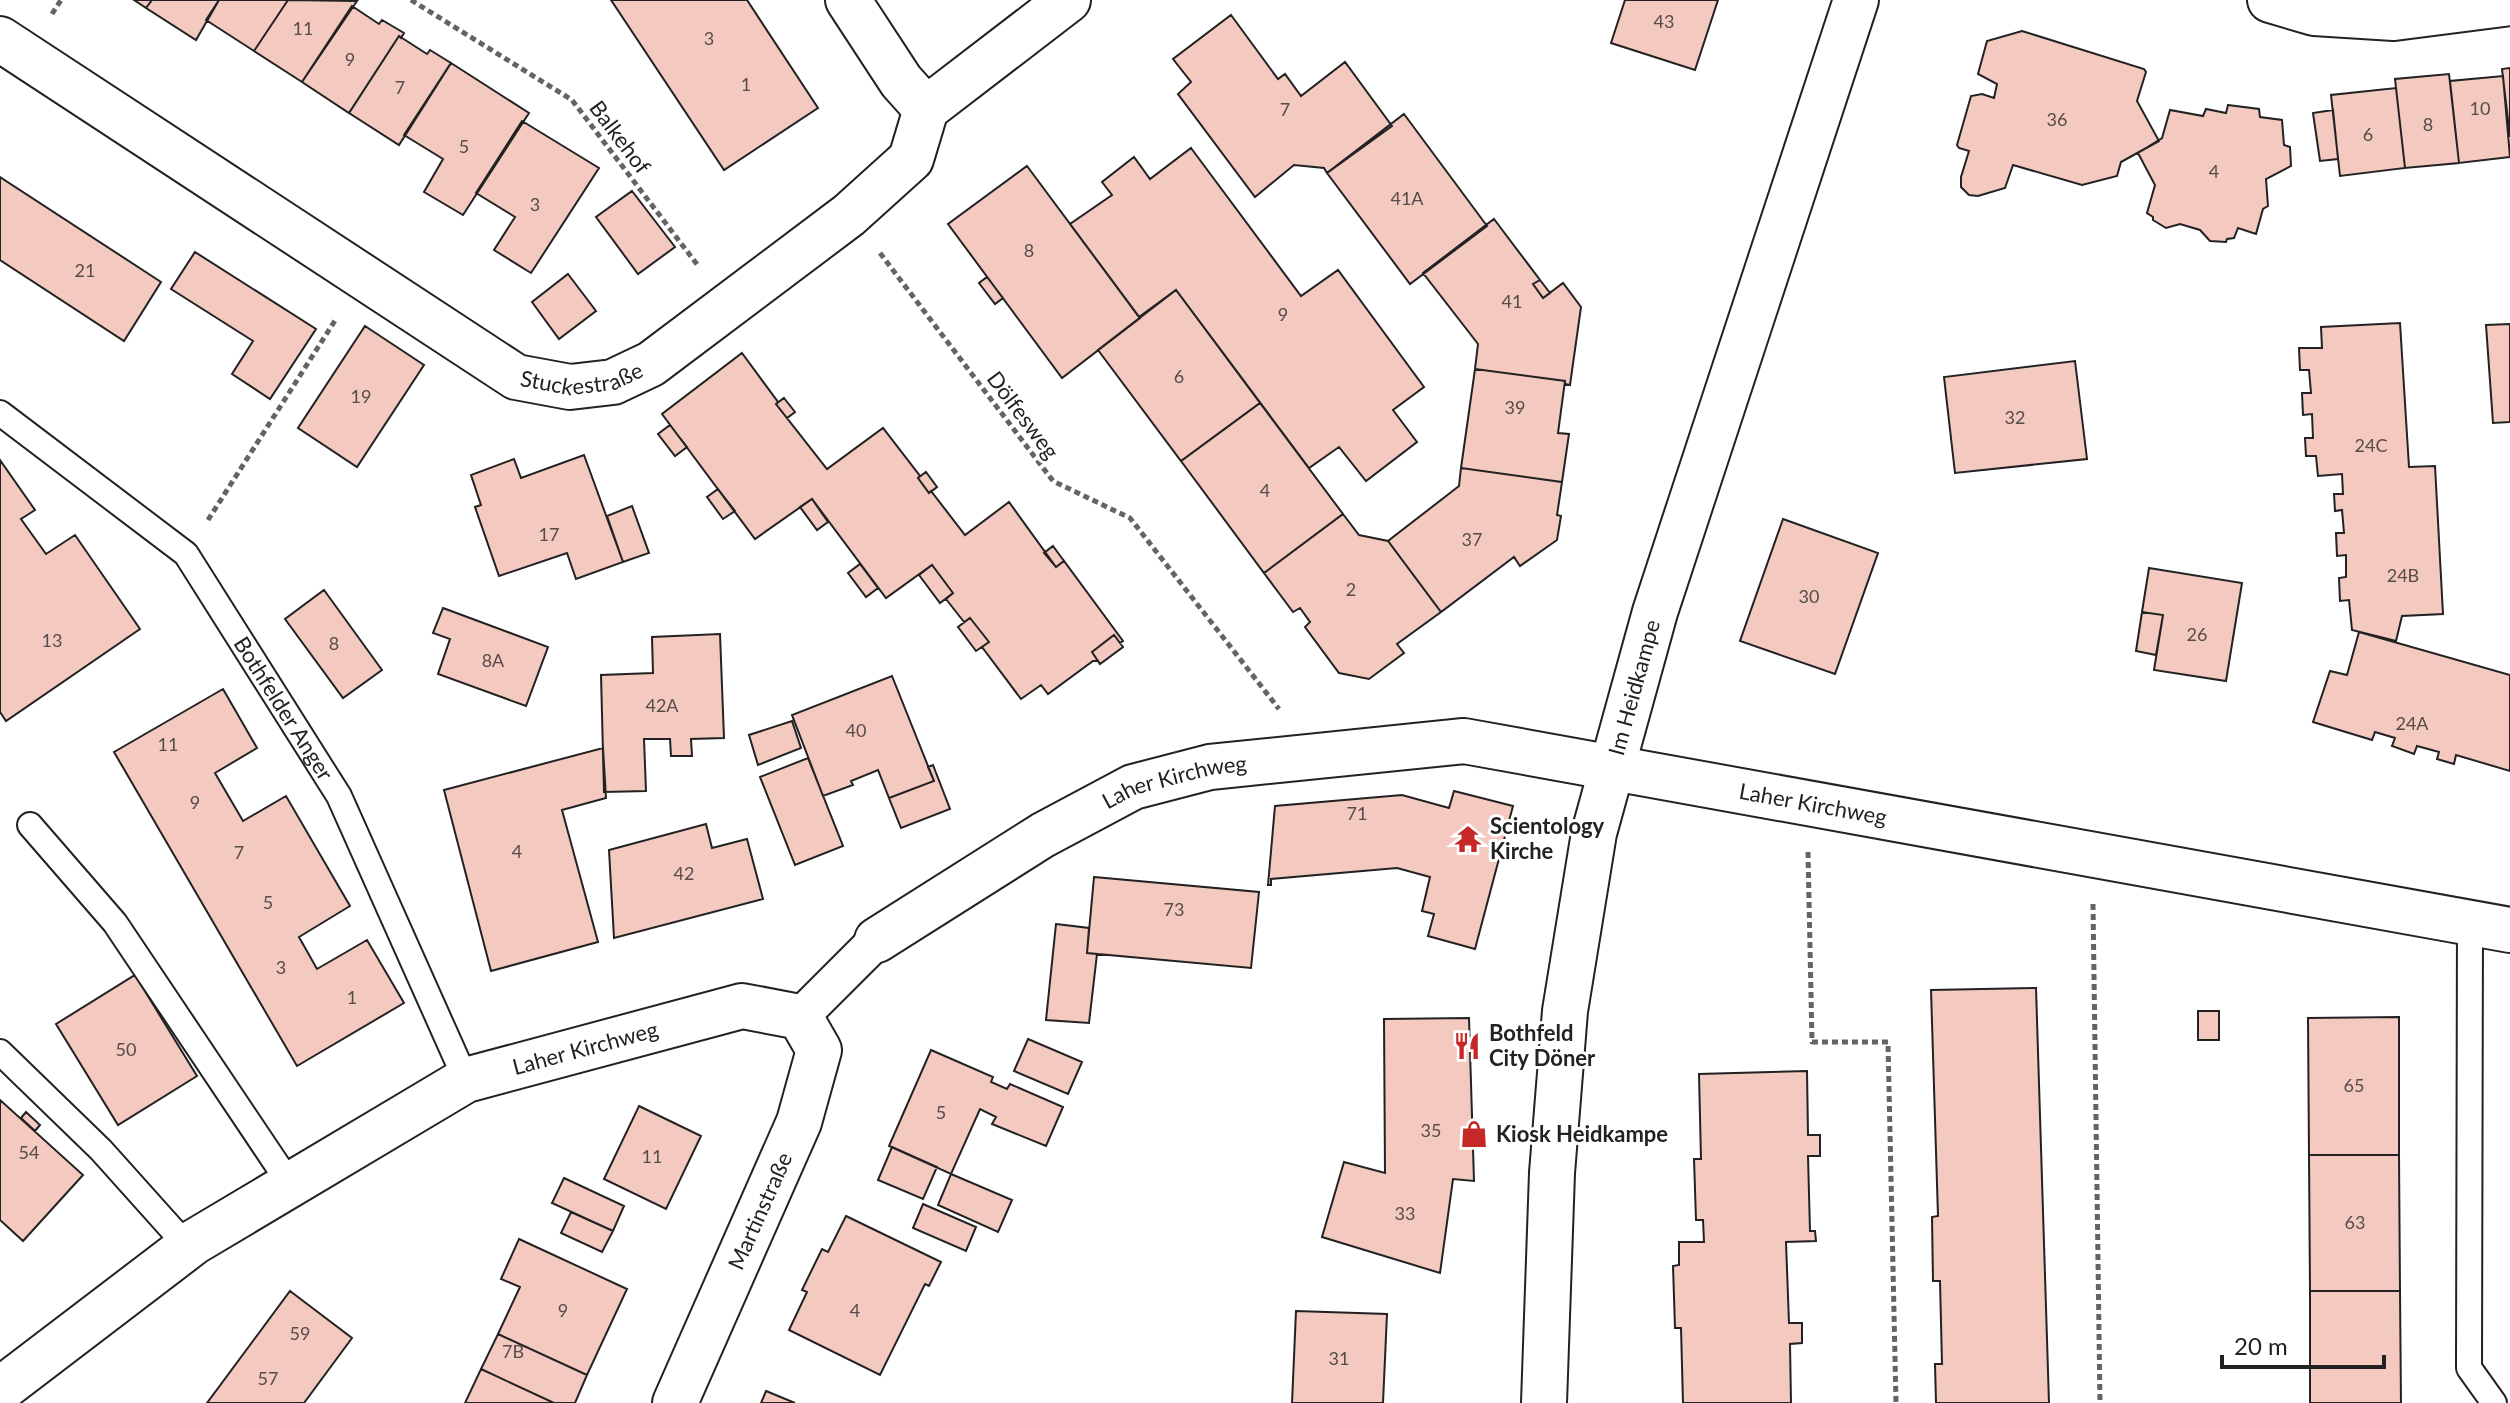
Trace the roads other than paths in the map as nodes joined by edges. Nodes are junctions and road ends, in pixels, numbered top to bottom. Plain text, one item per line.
1 (848, 0) edge
2 (1068, 0) edge
3 (1856, 0) edge
4 (2270, 0) edge
5 (2510, 3) edge
6 (0, 39) edge
7 (926, 109) junction
8 (0, 413) edge
9 (1612, 767) junction
10 (30, 825) dead end
11 (2490, 925) edge
12 (877, 940) joint
13 (800, 1017) junction
14 (0, 1052) edge
15 (466, 1080) junction
16 (290, 1184) junction
17 (188, 1247) junction
18 (0, 1390) edge
19 (675, 1403) edge
20 (1544, 1403) edge
21 (2494, 1403) edge

1 - 7 street
2 - 7 street
3 - 9 street, Im Heidkampe
4 - 5 street
6 - 7 street, Stuckestraße
8 - 15 lane, Bothfelder Anger
9 - 11 street, Laher Kirchweg
9 - 12 street, Laher Kirchweg
9 - 20 street, Im Heidkampe
10 - 16 lane
11 - 21 lane
12 - 13 street, Laher Kirchweg
13 - 15 street, Laher Kirchweg
13 - 19 street, Martinstraße
14 - 17 lane
15 - 16 street, Laher Kirchweg
16 - 17 street, Laher Kirchweg
17 - 18 street, Laher Kirchweg

